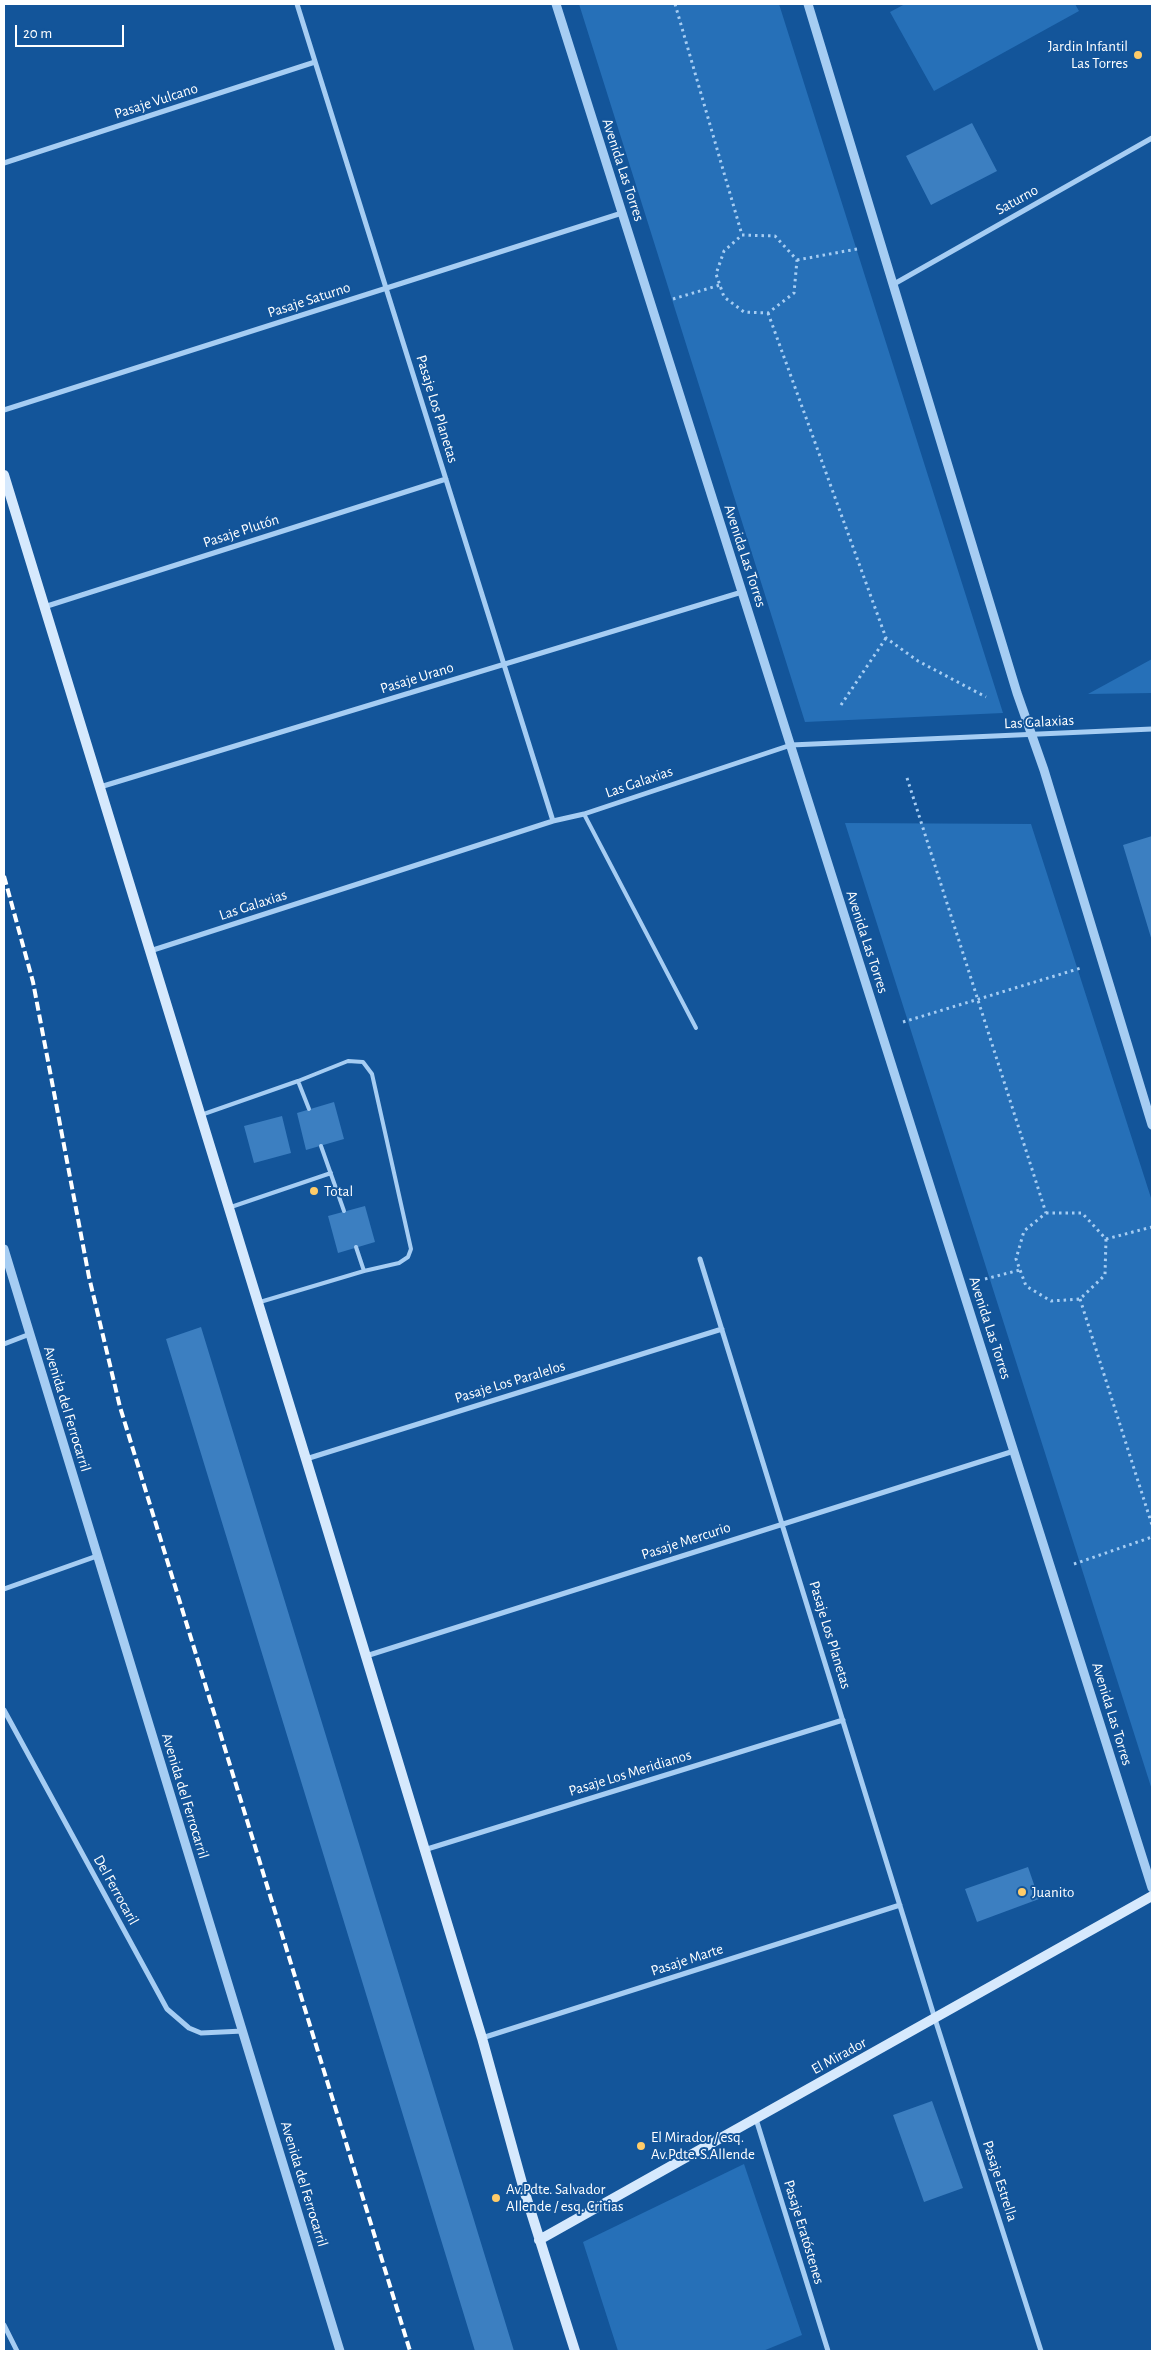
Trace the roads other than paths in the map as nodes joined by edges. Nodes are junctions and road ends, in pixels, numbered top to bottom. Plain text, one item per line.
1 (297, 4) edge
2 (556, 4) edge
3 (808, 4) edge
4 (315, 62) junction
5 (1152, 138) edge
6 (4, 163) edge
7 (622, 212) junction
8 (894, 284) junction
9 (386, 288) junction
10 (4, 410) edge
11 (4, 475) edge
12 (446, 479) junction
13 (742, 592) junction
14 (44, 607) junction
15 (504, 665) junction
16 (1152, 729) edge
17 (1032, 735) junction
18 (790, 745) junction
19 (99, 788) junction
20 (584, 814) junction
21 (553, 821) junction
22 (149, 951) junction
23 (696, 1028) dead end
24 (298, 1081) junction
25 (309, 1109) dead end
26 (200, 1115) junction
27 (1152, 1124) edge
28 (321, 1146) dead end
29 (331, 1173) junction
30 (229, 1208) junction
31 (344, 1211) dead end
32 (356, 1247) dead end
33 (4, 1249) edge
34 (700, 1258) dead end
35 (364, 1271) junction
36 (258, 1303) junction
37 (722, 1329) junction
38 (30, 1334) junction
39 (4, 1344) edge
40 (1014, 1451) junction
41 (306, 1459) junction
42 (782, 1524) junction
43 (97, 1556) junction
44 (4, 1589) edge
45 (366, 1656) junction
46 (4, 1710) edge
47 (843, 1720) junction
48 (424, 1850) junction
49 (1152, 1888) edge
50 (1152, 1896) edge
51 (900, 1905) junction
52 (935, 2019) junction
53 (243, 2031) junction
54 (482, 2038) junction
55 (756, 2119) junction
56 (539, 2240) junction
57 (4, 2325) edge
58 (17, 2351) edge
59 (340, 2351) edge
60 (575, 2351) edge
61 (828, 2351) edge
62 (1041, 2351) edge

1 - 4 street, Pasaje Los Planetas
2 - 7 street, Avenida Las Torres
3 - 8 street
4 - 6 street, Pasaje Vulcano
4 - 9 street, Pasaje Los Planetas
5 - 8 street, Saturno
7 - 9 street, Pasaje Saturno
7 - 13 street, Avenida Las Torres
8 - 17 street
9 - 10 street, Pasaje Saturno
9 - 12 street, Pasaje Los Planetas
11 - 14 main road
12 - 14 street, Pasaje Plutón
12 - 15 street, Pasaje Los Planetas
13 - 15 street, Pasaje Urano
13 - 18 street, Avenida Las Torres
14 - 19 main road
15 - 19 street, Pasaje Urano
15 - 21 street, Pasaje Los Planetas
16 - 17 street, Las Galaxias
17 - 18 street, Las Galaxias
17 - 27 street
18 - 20 street, Las Galaxias
18 - 40 street, Avenida Las Torres
19 - 22 main road
20 - 21 street, Las Galaxias
20 - 23 lane
21 - 22 street, Las Galaxias
22 - 26 main road
24 - 25 lane
24 - 26 lane
24 - 35 lane
26 - 30 main road
28 - 29 lane
29 - 30 lane
29 - 31 lane
30 - 36 main road
32 - 35 lane
33 - 38 street, Avenida del Ferrocarril
34 - 37 street, Pasaje Los Planetas
35 - 36 lane
36 - 41 main road
37 - 41 street, Pasaje Los Paralelos
37 - 42 street, Pasaje Los Planetas
38 - 39 street
38 - 43 street, Avenida del Ferrocarril
40 - 42 street, Pasaje Mercurio
40 - 49 street, Avenida Las Torres
41 - 45 main road
42 - 45 street, Pasaje Mercurio
42 - 47 street, Pasaje Los Planetas
43 - 44 street
43 - 53 street, Avenida del Ferrocarril
45 - 48 main road
46 - 53 street, Del Ferrocaril
47 - 48 street, Pasaje Los Meridianos
47 - 51 street, Pasaje Los Planetas
48 - 54 main road
50 - 52 main road, El Mirador
51 - 52 street, Pasaje Los Planetas
51 - 54 street, Pasaje Marte
52 - 55 main road, El Mirador
52 - 62 street, Pasaje Estrella
53 - 59 street, Avenida del Ferrocarril
54 - 56 main road
55 - 56 main road, El Mirador
55 - 61 street, Pasaje Eratóstenes
56 - 60 main road
57 - 58 street

